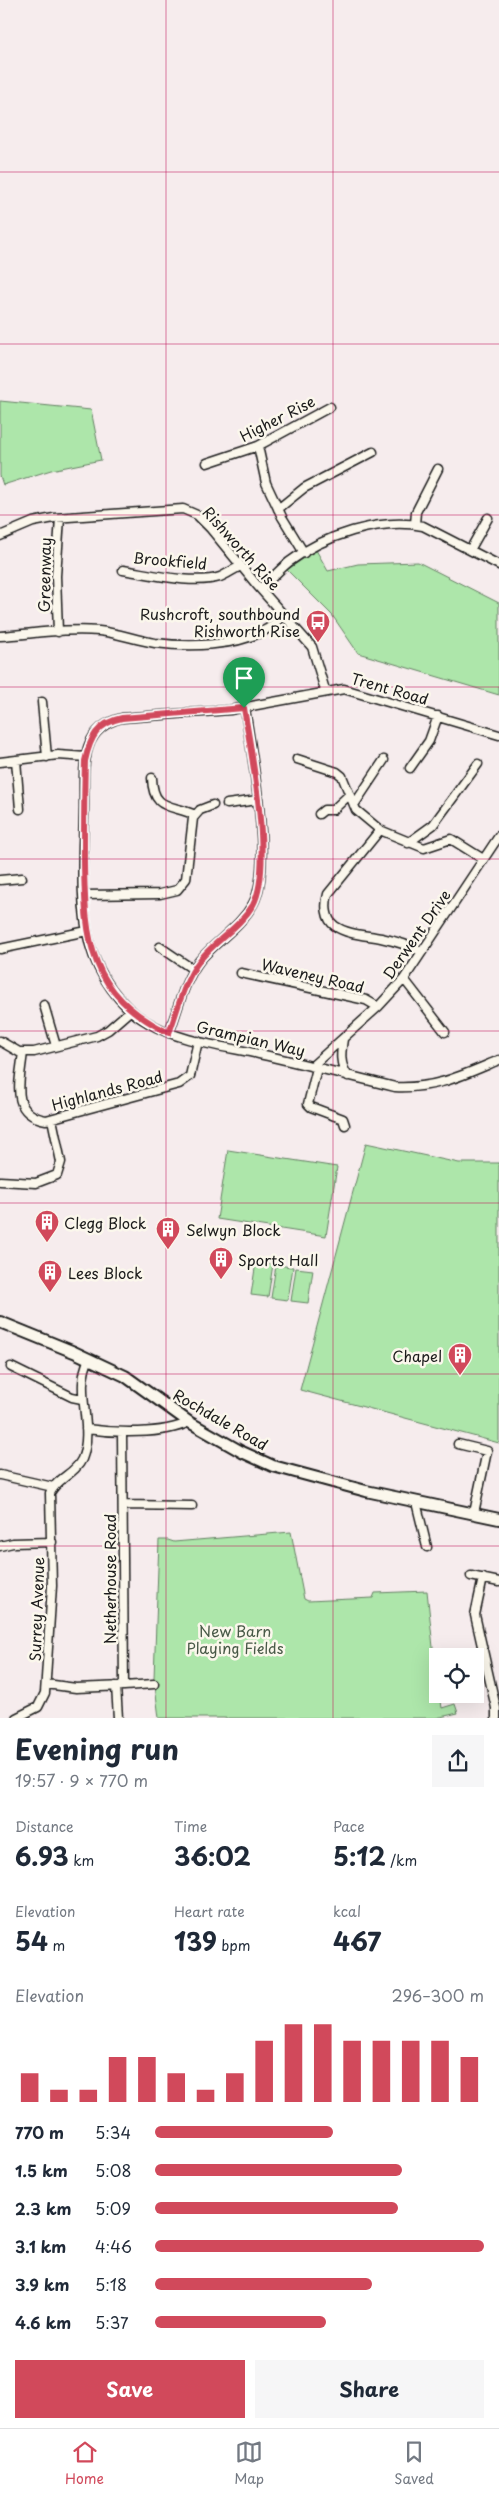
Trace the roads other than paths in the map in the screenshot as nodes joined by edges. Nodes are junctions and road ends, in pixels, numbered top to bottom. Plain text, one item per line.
1 (330, 407) dead end
2 (258, 446) junction
3 (373, 452) dead end
4 (207, 463) dead end
5 (438, 469) dead end
6 (278, 509) junction
7 (60, 518) junction
8 (488, 518) dead end
9 (415, 524) junction
10 (0, 536) edge
11 (470, 550) junction
12 (304, 553) junction
13 (499, 565) edge
14 (241, 566) junction
15 (123, 570) dead end
16 (260, 589) junction
17 (284, 614) junction
18 (58, 632) junction
19 (0, 636) edge
20 (325, 690) junction
21 (42, 702) dead end
22 (244, 708) junction
23 (438, 716) junction
24 (499, 735) edge
25 (47, 757) junction
26 (86, 757) junction
27 (297, 759) dead end
28 (16, 760) junction
29 (384, 760) dead end
30 (0, 762) edge
31 (478, 764) dead end
32 (410, 768) dead end
33 (152, 778) dead end
34 (350, 795) junction
35 (258, 800) junction
36 (227, 804) dead end
37 (354, 804) junction
38 (213, 805) dead end
39 (20, 809) dead end
40 (319, 814) dead end
41 (195, 815) junction
42 (380, 830) junction
43 (499, 836) edge
44 (408, 843) junction
45 (483, 859) junction
46 (22, 878) dead end
47 (0, 880) edge
48 (84, 895) junction
49 (87, 931) junction
50 (160, 947) dead end
51 (0, 948) edge
52 (422, 952) junction
53 (194, 970) junction
54 (241, 973) dead end
55 (404, 979) junction
56 (44, 1005) dead end
57 (378, 1007) junction
58 (131, 1010) junction
59 (445, 1032) dead end
60 (169, 1033) junction
61 (343, 1039) junction
62 (0, 1041) edge
63 (198, 1041) junction
64 (56, 1046) junction
65 (23, 1052) junction
66 (499, 1060) edge
67 (314, 1067) junction
68 (348, 1076) junction
69 (52, 1119) junction
70 (345, 1125) dead end
71 (0, 1181) edge
72 (0, 1322) edge
73 (90, 1359) junction
74 (11, 1367) dead end
75 (82, 1399) junction
76 (189, 1422) junction
77 (86, 1430) junction
78 (122, 1432) junction
79 (458, 1444) dead end
80 (0, 1475) edge
81 (53, 1487) junction
82 (416, 1502) junction
83 (123, 1505) junction
84 (192, 1506) dead end
85 (474, 1513) junction
86 (499, 1519) edge
87 (52, 1542) junction
88 (0, 1546) edge
89 (427, 1547) dead end
90 (471, 1576) dead end
91 (483, 1578) junction
92 (499, 1582) edge
93 (46, 1684) junction
94 (154, 1684) dead end
95 (120, 1686) junction
96 (16, 1718) edge
97 (118, 1718) edge
98 (496, 1718) edge

1 - 2 street, Higher Rise
2 - 4 street, Higher Rise
2 - 6 street
3 - 6 street
5 - 9 street
6 - 12 street
7 - 10 street, Rishworth Rise
7 - 14 street, Rishworth Rise
7 - 18 street, Greenway
8 - 11 street
9 - 11 street
9 - 12 street
11 - 13 street
12 - 16 street
14 - 15 street, Brookfield
14 - 16 street, Rishworth Rise
16 - 17 street, Rishworth Rise
17 - 18 street
17 - 20 street, Rishworth Rise
18 - 19 street
20 - 22 street, Trent Road
20 - 23 street, Trent Road
21 - 25 street
22 - 26 street, Trent Road
22 - 35 street
23 - 24 street, Trent Road
23 - 32 street
25 - 26 street
25 - 28 street
26 - 48 street, Grampian Way
27 - 34 street
28 - 30 street
28 - 39 street
29 - 37 street
31 - 44 street
33 - 41 street
34 - 37 street
34 - 40 street
35 - 36 street
35 - 53 street
37 - 42 street
38 - 41 street
41 - 48 street
42 - 44 street
42 - 52 street
43 - 45 street, Derwent Drive
44 - 45 street
45 - 52 street, Derwent Drive
46 - 47 street
48 - 49 street, Grampian Way
49 - 51 street
49 - 58 street, Grampian Way
50 - 53 street
52 - 55 street, Derwent Drive
53 - 60 street
54 - 57 street, Waveney Road
55 - 57 street, Derwent Drive
55 - 59 street
56 - 64 street
57 - 61 street, Derwent Drive
58 - 60 street, Grampian Way
58 - 64 street
60 - 63 street, Grampian Way
61 - 67 street, Derwent Drive
61 - 68 street
62 - 65 street
63 - 67 street, Grampian Way
63 - 69 street, Highlands Road
64 - 65 street
65 - 69 street, Highlands Road
66 - 68 street, Grampian Way
67 - 68 street, Grampian Way
67 - 70 street
69 - 71 street
72 - 73 main road, Rochdale Road
73 - 75 street
73 - 76 main road, Rochdale Road
74 - 75 street
75 - 77 street
76 - 78 street
76 - 82 main road, Rochdale Road
77 - 78 street
77 - 81 street
78 - 83 street, Netherhouse Road
79 - 85 street
80 - 81 street
81 - 87 street, Surrey Avenue
82 - 85 main road, Rochdale Road
82 - 89 street
83 - 84 street
83 - 95 street, Netherhouse Road
85 - 86 main road, Rochdale Road
87 - 88 street
87 - 93 street, Surrey Avenue
90 - 91 street
91 - 92 street
91 - 98 street
93 - 95 street
93 - 96 street, Surrey Avenue
94 - 95 street
95 - 97 street, Netherhouse Road

